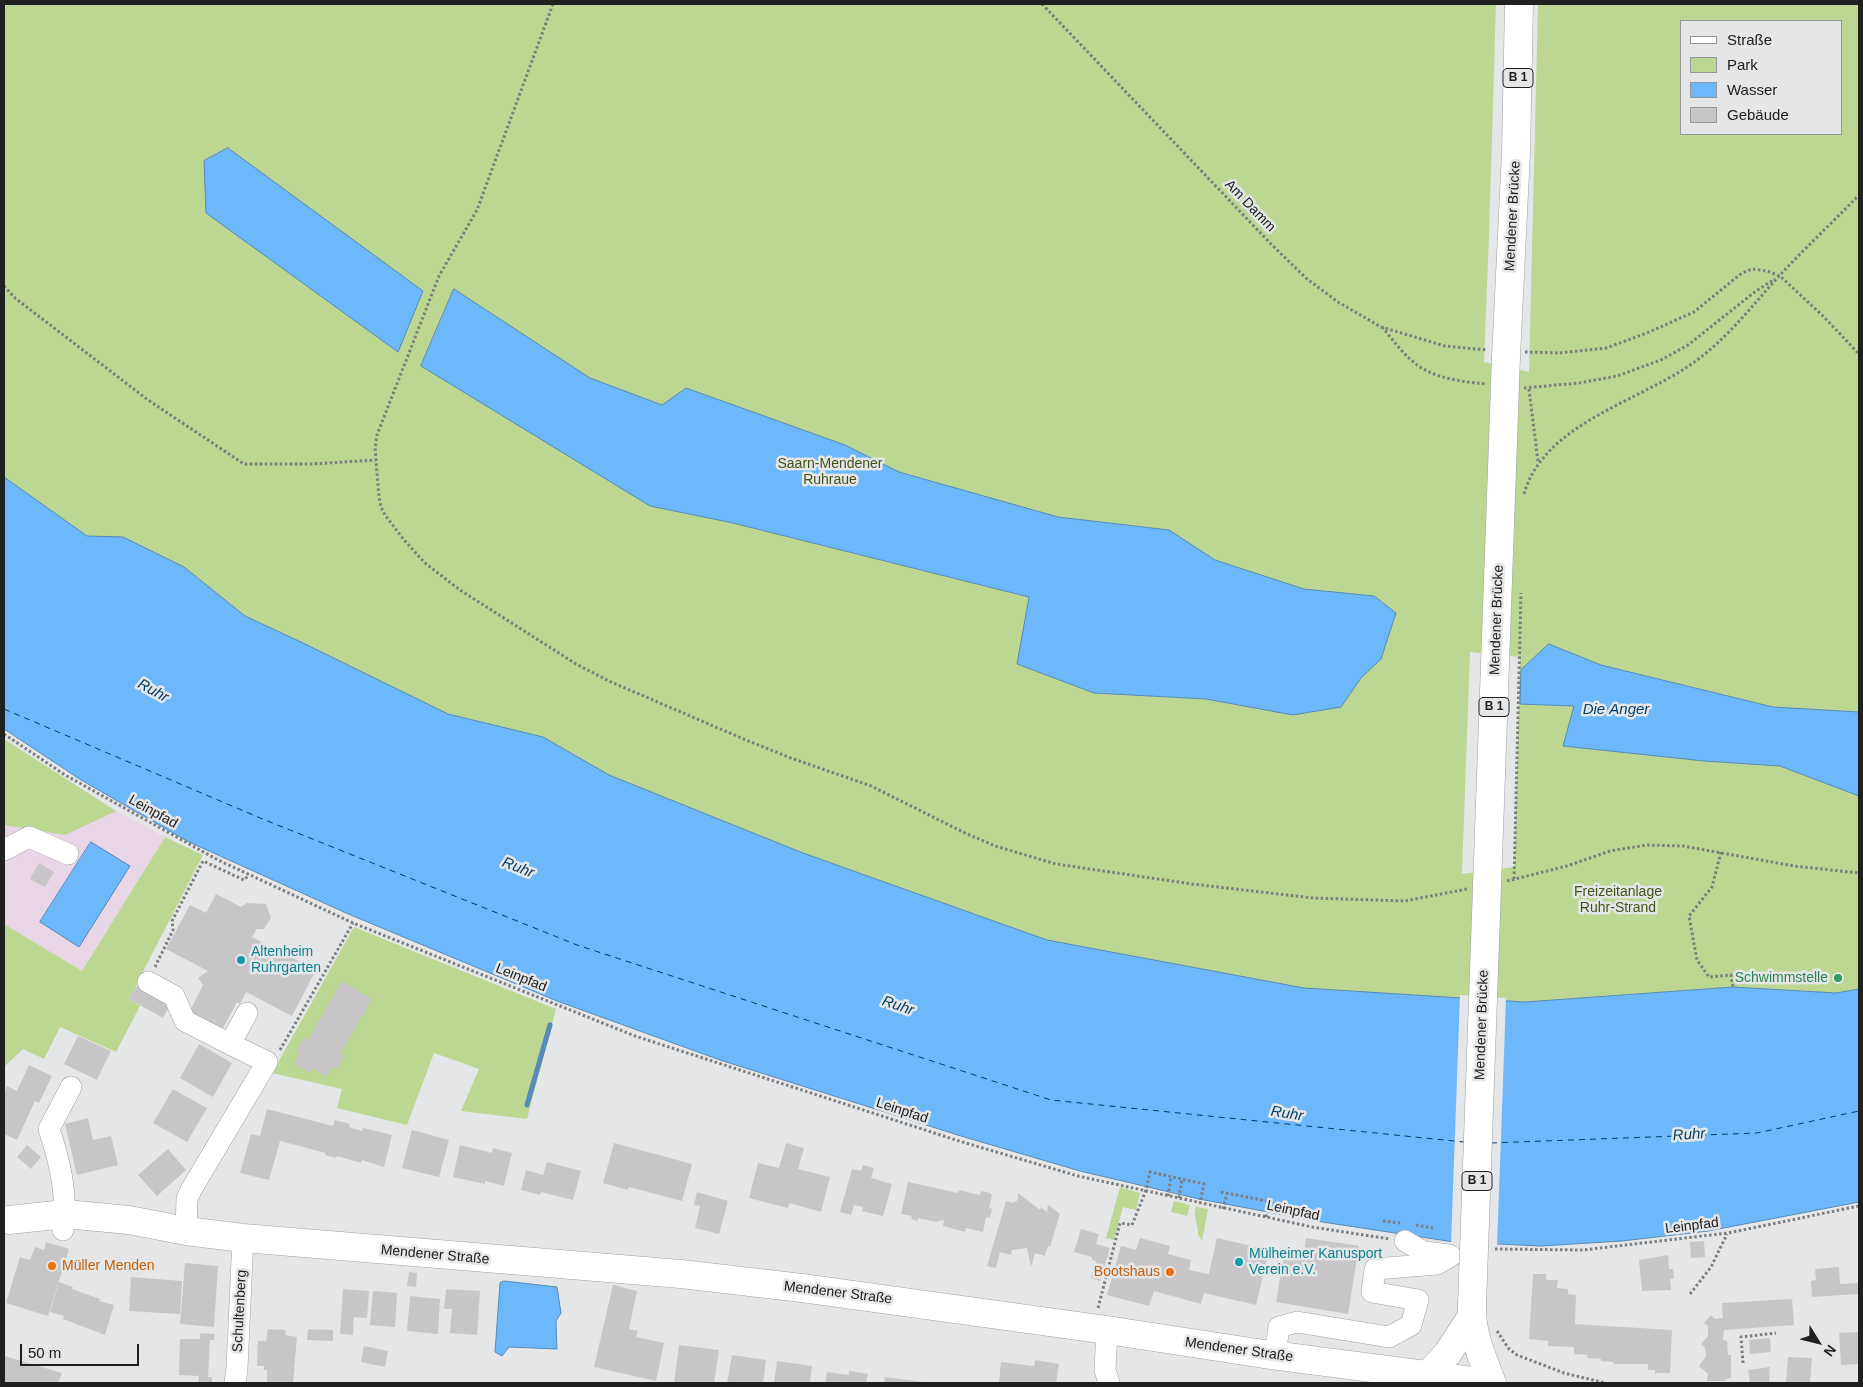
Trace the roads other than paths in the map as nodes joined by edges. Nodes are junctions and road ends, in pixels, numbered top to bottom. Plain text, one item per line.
1 (1519, 4) edge
2 (4, 850) edge
3 (68, 854) dead end
4 (148, 982) road end
5 (247, 1013) dead end
6 (230, 1044) junction
7 (71, 1086) dead end
8 (7, 1220) edge
9 (64, 1222) junction
10 (186, 1231) junction
11 (243, 1238) junction
12 (1405, 1241) road end
13 (1485, 1254) road end
14 (1451, 1256) junction
15 (1472, 1310) junction
16 (1102, 1320) junction
17 (1275, 1355) junction
18 (1428, 1375) junction
19 (235, 1383) edge
20 (1109, 1383) edge
21 (1487, 1383) edge
22 (1492, 1383) edge

1 - 15 main road, Mendener Brücke / B 1, bridge
2 - 3 street
4 - 6 street
5 - 6 street
6 - 10 street
7 - 9 street
8 - 9 main road, Mendener Straße
9 - 10 main road, Mendener Straße
10 - 11 main road, Mendener Straße
11 - 16 main road, Mendener Straße
11 - 19 street, Schultenberg
12 - 14 street
13 - 14 street
14 - 17 street
15 - 18 main road
15 - 22 main road, Mendener Brücke / B 1
16 - 17 main road, Mendener Straße
16 - 20 street
17 - 18 main road, Mendener Straße
18 - 21 main road, Mendener Straße

